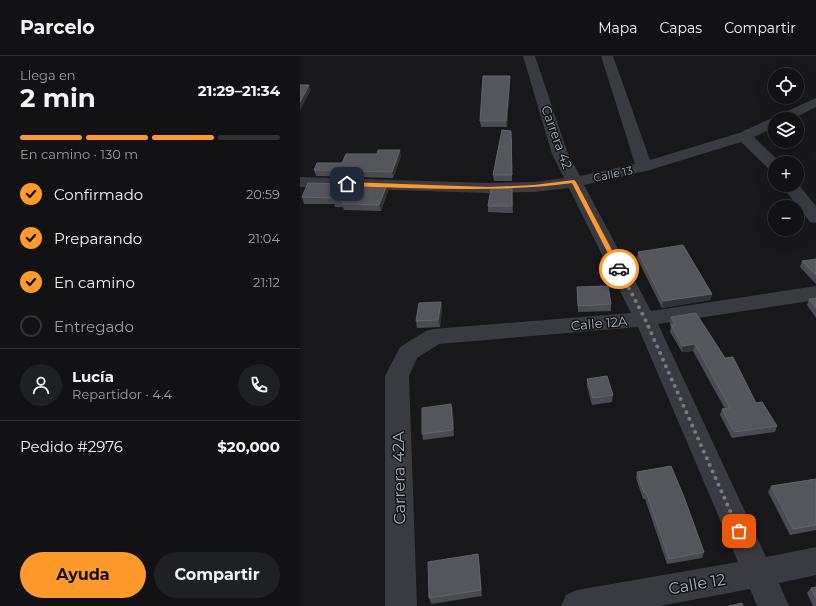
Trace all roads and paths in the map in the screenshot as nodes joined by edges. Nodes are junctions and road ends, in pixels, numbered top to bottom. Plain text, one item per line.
1 (529, 56) edge
2 (606, 56) edge
3 (816, 102) edge
4 (795, 112) edge
5 (768, 124) edge
6 (744, 136) junction
7 (768, 159) edge
8 (644, 167) junction
9 (300, 182) edge
10 (574, 182) junction
11 (796, 192) edge
12 (816, 218) edge
13 (816, 293) edge
14 (645, 319) junction
15 (408, 353) joint
16 (816, 561) edge
17 (757, 574) junction
18 (401, 606) edge
19 (577, 606) edge
20 (773, 606) edge

1 - 10 street, Carrera 42
2 - 8 street
3 - 4 street
5 - 6 street, Calle 13
6 - 7 street
6 - 8 street, Calle 13
8 - 10 street, Calle 13
9 - 10 street, Calle 13
10 - 14 street, Carrera 42
11 - 12 street
13 - 14 street, Calle 12A
14 - 15 street, Calle 12A
14 - 17 street, Carrera 42
15 - 18 street, Carrera 42A
16 - 17 street, Calle 12
17 - 19 street, Calle 12
17 - 20 street, Carrera 42

